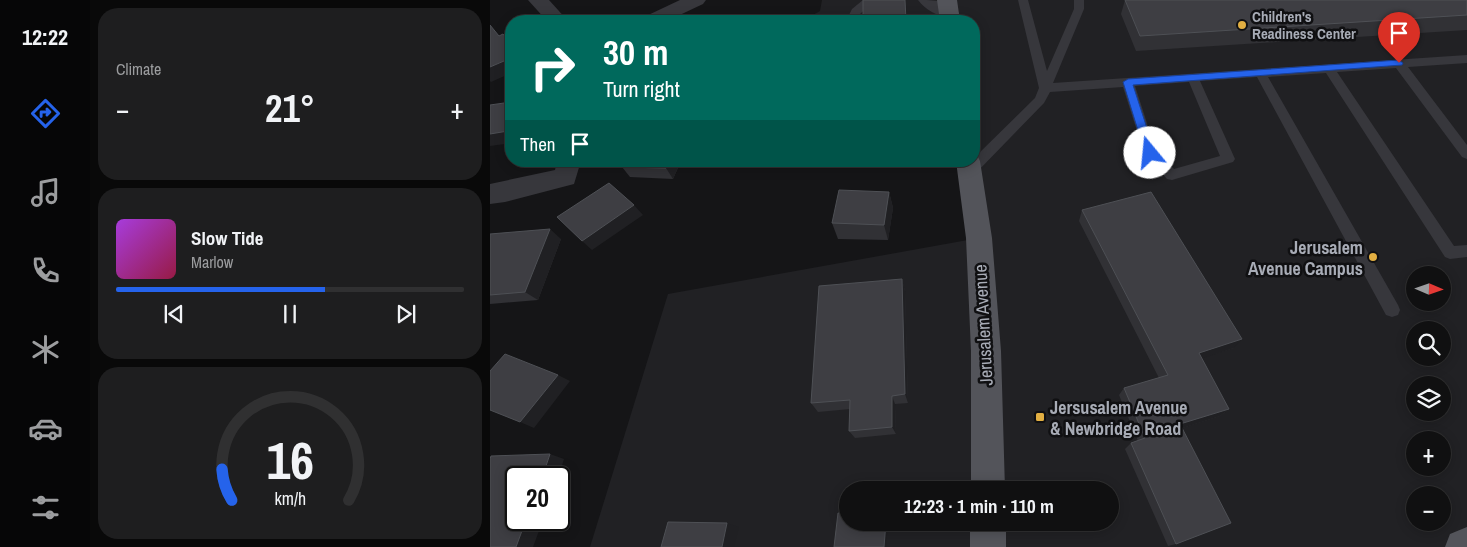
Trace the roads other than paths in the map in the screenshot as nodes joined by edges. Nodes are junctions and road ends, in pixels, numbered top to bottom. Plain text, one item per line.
1 (538, 0) edge
2 (696, 0) edge
3 (870, 0) edge
4 (928, 0) edge
5 (1023, 0) edge
6 (1079, 0) edge
7 (949, 12) edge
8 (552, 15) edge
9 (664, 15) edge
10 (853, 15) edge
11 (1467, 58) edge
12 (1399, 63) junction
13 (1329, 68) junction
14 (1260, 73) junction
15 (1192, 78) junction
16 (1128, 82) junction
17 (1045, 88) junction
18 (1467, 154) edge
19 (980, 156) edge
20 (969, 167) edge
21 (567, 169) edge
22 (490, 194) edge
23 (1467, 251) edge
24 (1392, 310) dead end
25 (988, 481) edge
26 (988, 531) edge
27 (1467, 546) edge
28 (988, 547) edge
29 (1463, 547) edge

1 - 8 street
2 - 9 street
3 - 10 lane
4 - 7 street
5 - 17 lane
6 - 17 lane
11 - 12 lane
12 - 13 lane
12 - 18 lane
13 - 14 lane
13 - 23 lane
14 - 15 lane
14 - 24 lane
15 - 16 lane
15 - 16 lane
16 - 17 lane
17 - 19 lane
20 - 25 main road, Jerusalem Avenue
21 - 22 street
26 - 28 main road
27 - 29 main road

